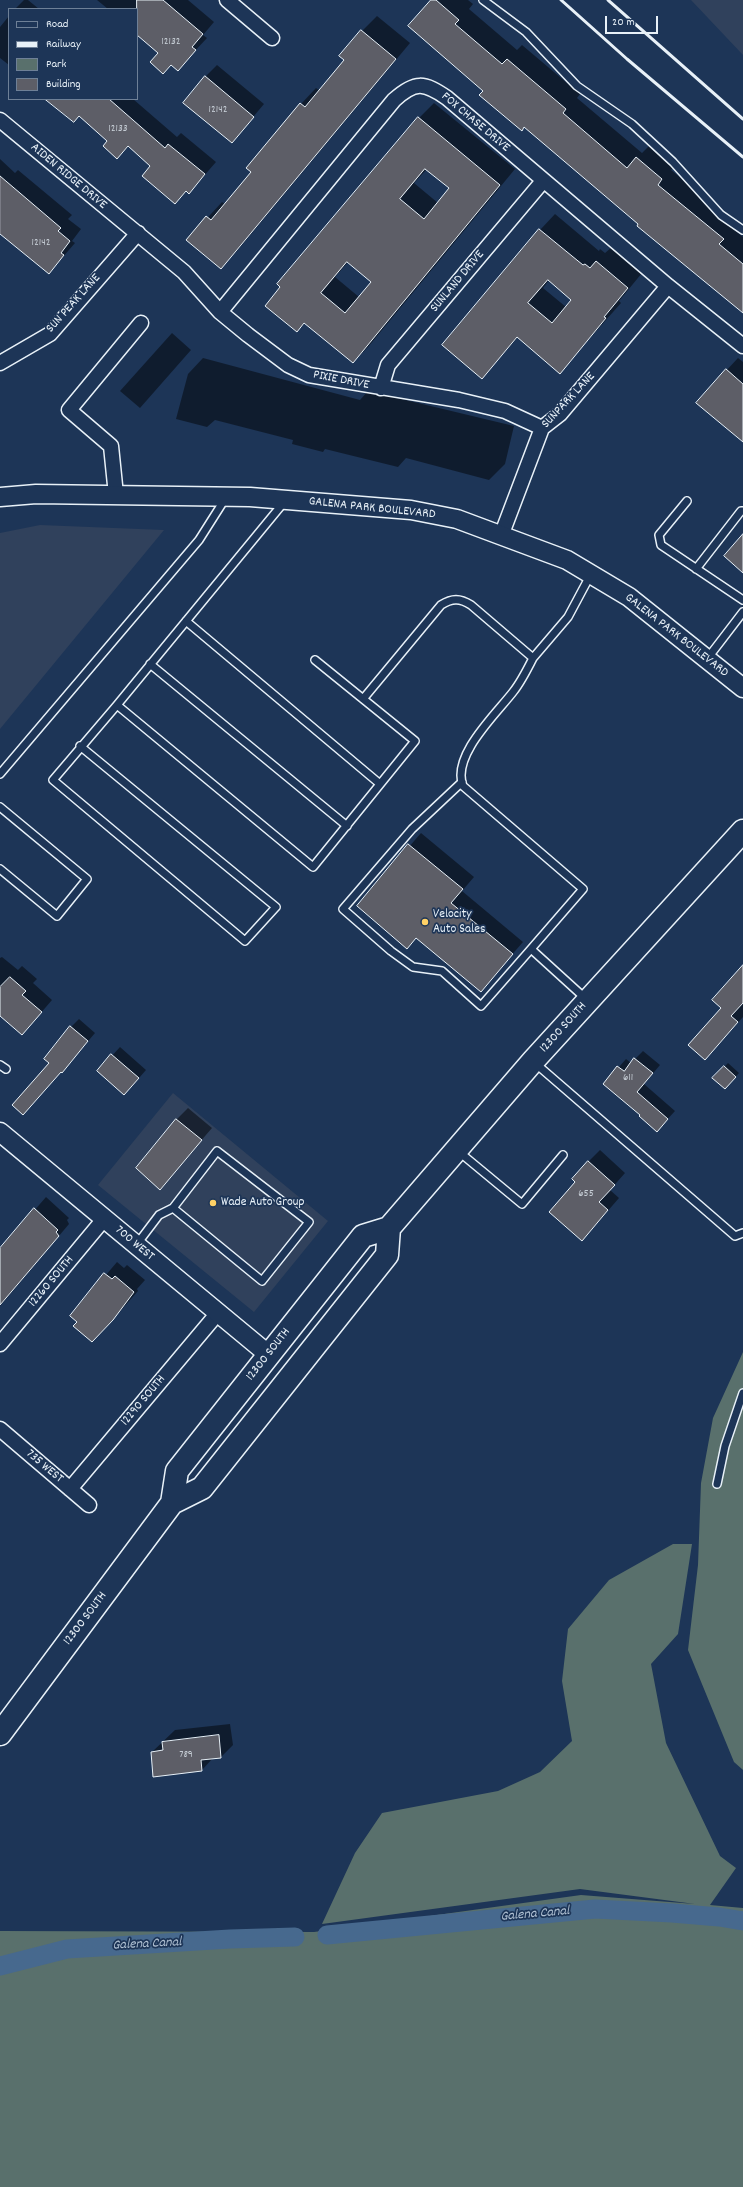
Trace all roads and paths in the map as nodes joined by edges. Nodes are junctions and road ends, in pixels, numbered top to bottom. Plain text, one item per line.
1 (227, 0) edge
2 (483, 0) edge
3 (272, 38) dead end
4 (0, 120) edge
5 (543, 181) junction
6 (743, 230) edge
7 (138, 233) junction
8 (668, 286) junction
9 (220, 312) junction
10 (141, 324) dead end
11 (743, 346) edge
12 (0, 362) edge
13 (381, 388) junction
14 (542, 428) junction
15 (116, 495) junction
16 (0, 497) edge
17 (227, 497) junction
18 (285, 500) junction
19 (687, 501) dead end
20 (743, 511) edge
21 (501, 536) junction
22 (696, 569) junction
23 (591, 574) junction
24 (743, 600) edge
25 (743, 612) edge
26 (186, 621) junction
27 (533, 658) junction
28 (707, 659) junction
29 (315, 660) dead end
30 (150, 664) junction
31 (743, 688) edge
32 (363, 699) junction
33 (117, 705) junction
34 (80, 746) junction
35 (0, 774) edge
36 (462, 782) junction
37 (380, 784) junction
38 (0, 807) edge
39 (347, 826) junction
40 (743, 831) edge
41 (0, 870) edge
42 (531, 949) junction
43 (588, 1001) junction
44 (533, 1061) junction
45 (0, 1132) edge
46 (456, 1150) junction
47 (564, 1155) dead end
48 (173, 1208) junction
49 (104, 1219) junction
50 (390, 1228) junction
51 (743, 1233) edge
52 (136, 1246) junction
53 (217, 1314) junction
54 (0, 1344) edge
55 (269, 1355) junction
56 (743, 1393) edge
57 (0, 1429) edge
58 (717, 1484) dead end
59 (70, 1489) junction
60 (172, 1503) junction
61 (88, 1505) dead end
62 (5, 1723) edge

1 - 3 street
2 - 6 lane
4 - 7 street, AIDEN RIDGE DRIVE
5 - 8 street, FOX CHASE DRIVE
5 - 9 street, FOX CHASE DRIVE
5 - 13 street, SUNLAND DRIVE
7 - 9 street, PIXIE DRIVE
7 - 12 street, SUN PEAK LANE
8 - 11 street, FOX CHASE DRIVE
8 - 14 street, SUNPARK LANE
9 - 13 street, PIXIE DRIVE
10 - 15 street
13 - 14 street, PIXIE DRIVE
14 - 21 street, SUNPARK LANE
15 - 16 street, GALENA PARK BOULEVARD
15 - 17 street, GALENA PARK BOULEVARD
17 - 18 street, GALENA PARK BOULEVARD
17 - 35 lane
18 - 21 street, GALENA PARK BOULEVARD
18 - 26 lane
19 - 22 lane
20 - 22 lane
21 - 23 street, GALENA PARK BOULEVARD
22 - 24 lane
23 - 27 lane
23 - 28 street, GALENA PARK BOULEVARD
25 - 28 lane
26 - 30 lane
26 - 37 lane
27 - 32 lane
27 - 36 lane
28 - 31 street, GALENA PARK BOULEVARD
29 - 32 lane
30 - 33 lane
30 - 39 lane
32 - 37 lane
33 - 34 lane
33 - 39 lane
34 - 34 lane
36 - 42 lane
36 - 42 lane
37 - 39 lane
38 - 41 lane
40 - 43 main road, 12300 SOUTH
42 - 43 lane
43 - 44 main road, 12300 SOUTH
44 - 46 main road, 12300 SOUTH
44 - 51 lane
45 - 49 street, 700 WEST
46 - 47 lane
46 - 50 main road, 12300 SOUTH
48 - 48 lane
48 - 52 lane
49 - 52 street, 700 WEST
49 - 54 street, 12260 SOUTH
50 - 55 main road, 12300 SOUTH
50 - 60 main road, 12300 SOUTH
52 - 53 street, 700 WEST
53 - 55 street, 700 WEST
53 - 59 street, 12290 SOUTH
55 - 60 main road, 12300 SOUTH
56 - 58 lane
57 - 59 street, 735 WEST
59 - 61 street, 735 WEST
60 - 62 main road, 12300 SOUTH

